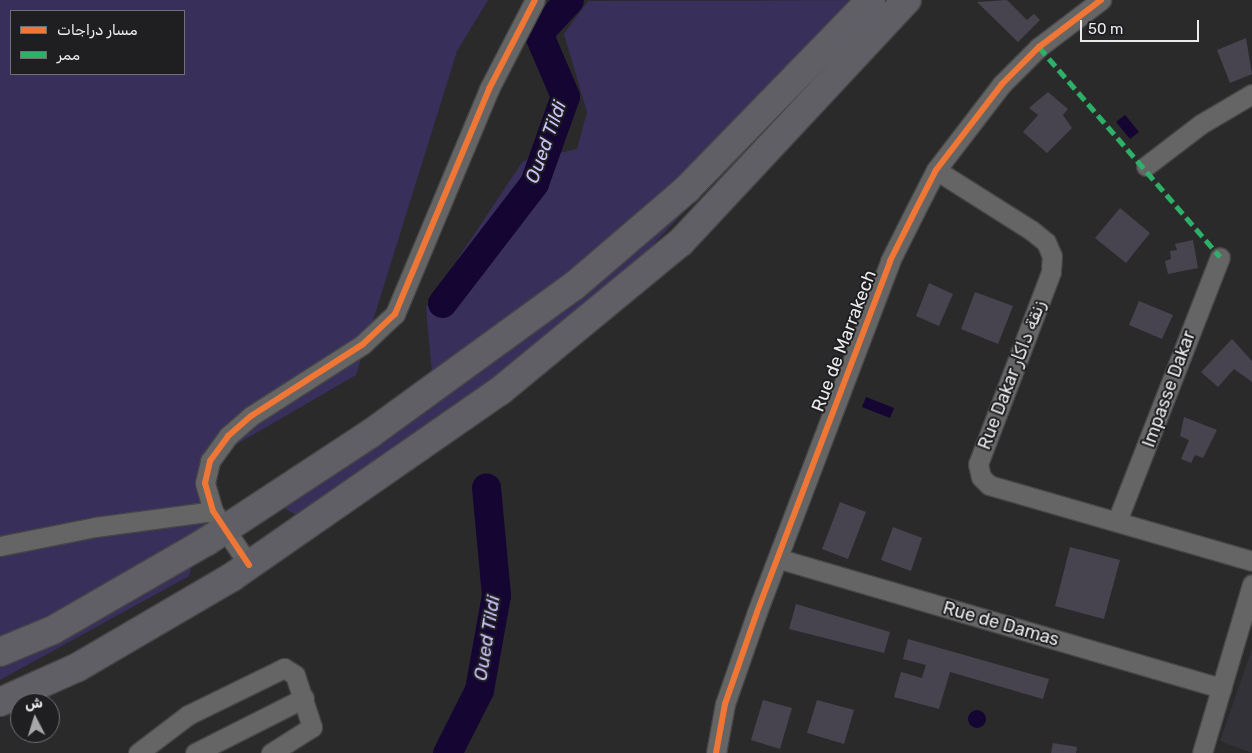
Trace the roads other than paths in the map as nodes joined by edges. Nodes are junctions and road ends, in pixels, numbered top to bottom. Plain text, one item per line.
1 (536, 0) edge
2 (871, 0) edge
3 (907, 0) edge
4 (1101, 0) edge
5 (1252, 94) edge
6 (1146, 166) dead end
7 (936, 170) junction
8 (1220, 257) dead end
9 (218, 520) junction
10 (1118, 521) junction
11 (0, 546) edge
12 (780, 559) junction
13 (1252, 561) edge
14 (249, 565) junction
15 (1252, 584) edge
16 (0, 652) edge
17 (1222, 688) junction
18 (304, 698) junction
19 (0, 702) edge
20 (138, 753) edge
21 (195, 753) edge
22 (271, 753) edge
23 (716, 753) edge
24 (1202, 753) edge

1 - 9 street
2 - 9 highway
3 - 14 highway
4 - 7 street, Rue de Marrakech
5 - 6 street
7 - 10 street, Rue Dakar زنقة داكار
7 - 12 street, Rue de Marrakech
8 - 10 street, Impasse Dakar
9 - 11 street
9 - 14 street
9 - 16 highway
10 - 13 street, Rue Dakar زنقة داكار
12 - 17 street, Rue de Damas
12 - 23 street, Rue de Marrakech
14 - 19 highway
15 - 17 street
17 - 24 street
18 - 20 street
18 - 21 street
18 - 22 street

